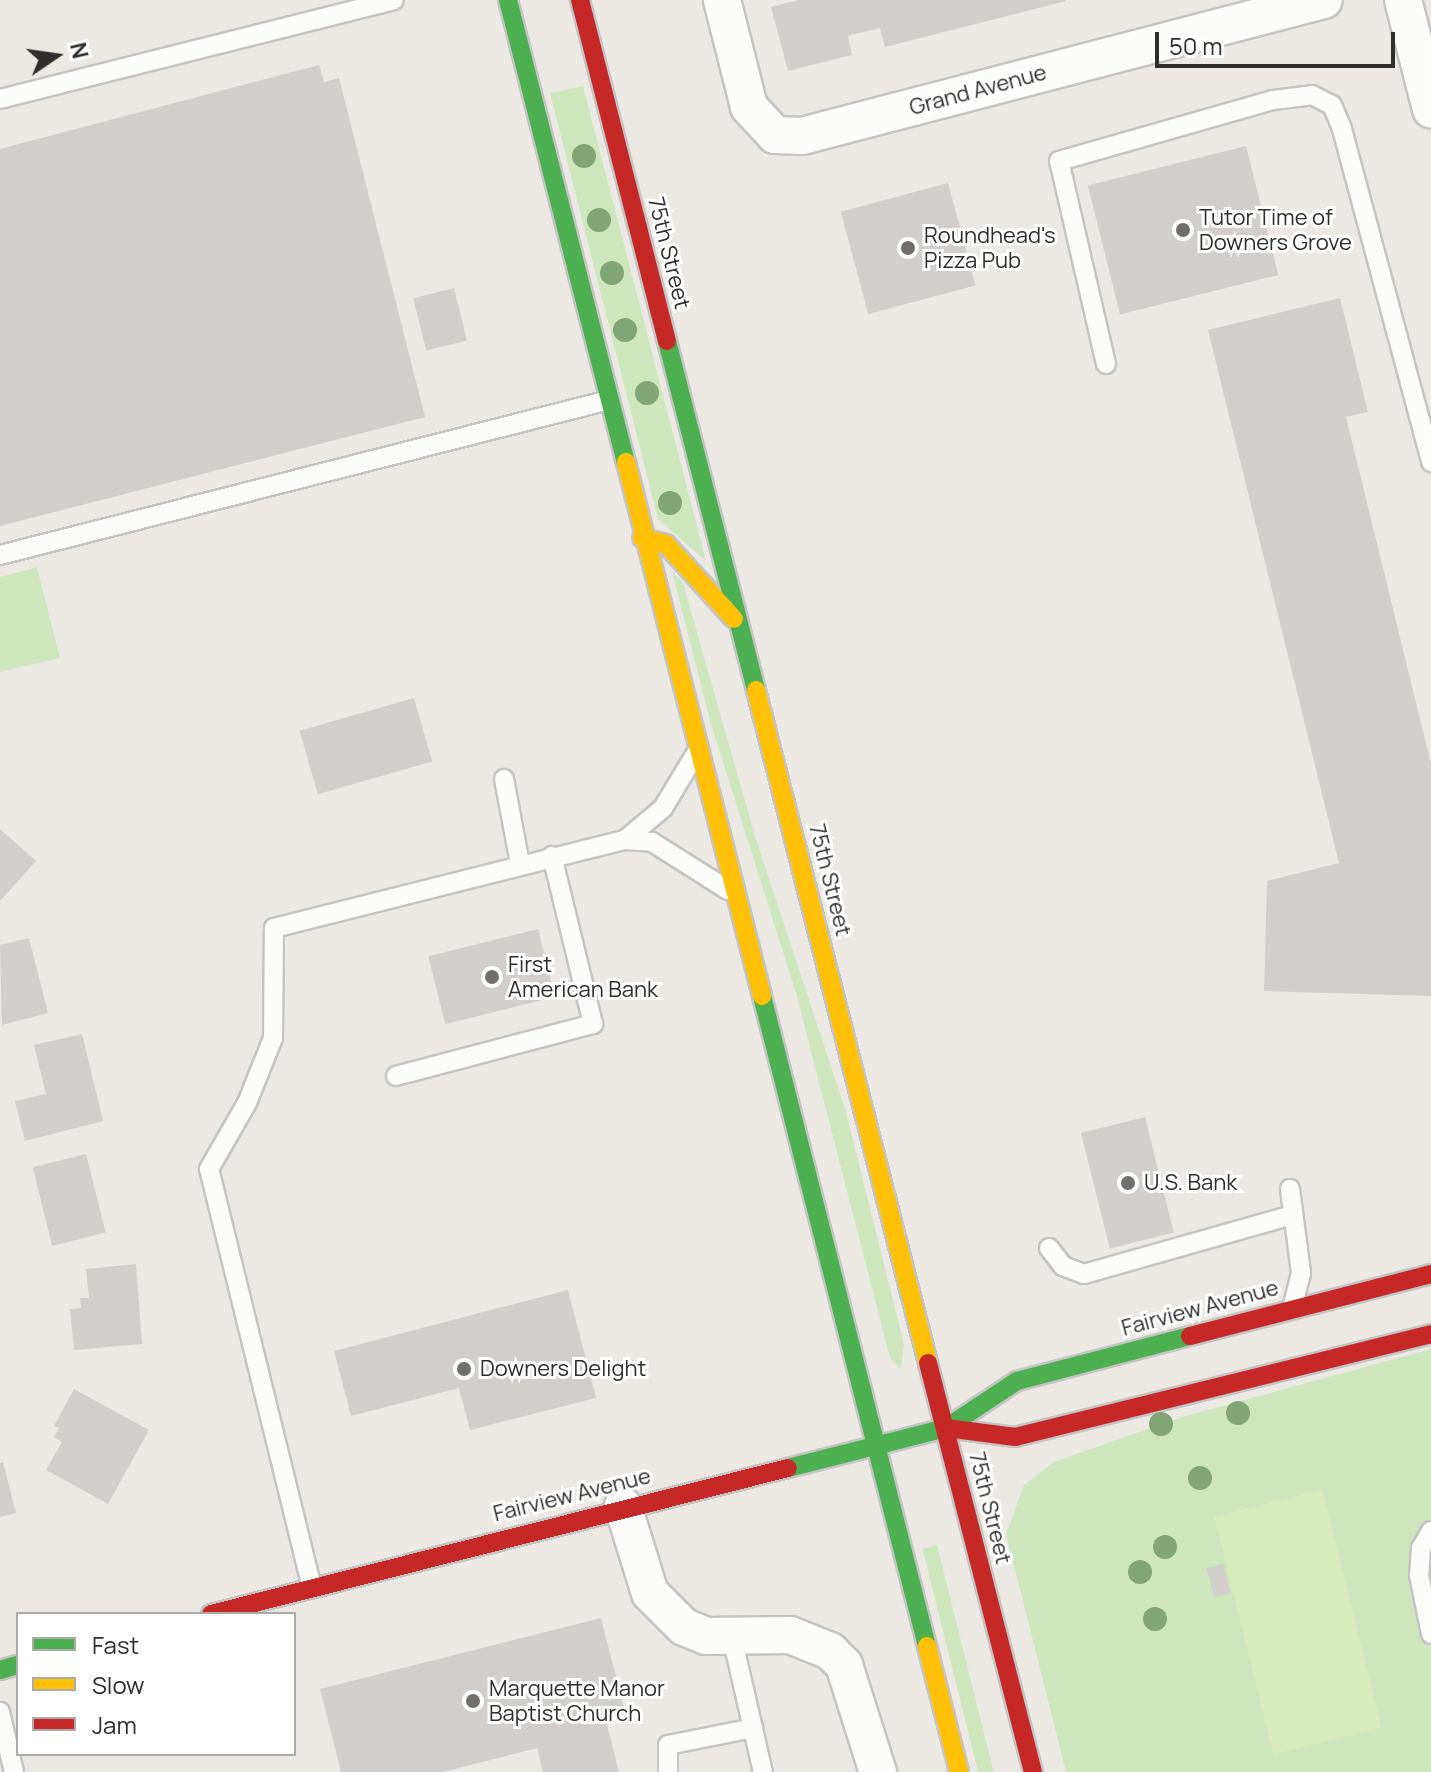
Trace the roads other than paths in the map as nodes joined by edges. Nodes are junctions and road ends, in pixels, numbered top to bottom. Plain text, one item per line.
1 (394, 0) edge
2 (508, 0) edge
3 (580, 0) edge
4 (722, 0) edge
5 (1324, 0) edge
6 (1403, 0) edge
7 (0, 99) edge
8 (1431, 109) edge
9 (1106, 364) dead end
10 (609, 400) junction
11 (1431, 462) edge
12 (642, 538) junction
13 (0, 555) edge
14 (739, 623) junction
15 (696, 752) junction
16 (504, 779) dead end
17 (625, 840) junction
18 (552, 856) junction
19 (520, 864) junction
20 (733, 894) junction
21 (396, 1076) dead end
22 (1290, 1189) dead end
23 (1293, 1220) junction
24 (1049, 1248) dead end
25 (1431, 1274) edge
26 (1291, 1309) junction
27 (1431, 1334) edge
28 (946, 1428) junction
29 (875, 1446) junction
30 (623, 1506) junction
31 (1431, 1531) edge
32 (312, 1588) junction
33 (219, 1612) edge
34 (1431, 1634) edge
35 (732, 1637) junction
36 (0, 1712) edge
37 (753, 1728) junction
38 (14, 1772) edge
39 (668, 1772) edge
40 (763, 1772) edge
41 (878, 1772) edge
42 (959, 1772) edge
43 (1033, 1772) edge

1 - 7 lane
2 - 10 main road
3 - 14 main road, 75th Street
4 - 5 street, Grand Avenue
6 - 8 street
9 - 11 lane
10 - 12 main road
10 - 13 lane
12 - 14 main road
12 - 15 main road
14 - 28 main road, 75th Street
15 - 17 lane
15 - 20 main road
16 - 19 lane
17 - 18 lane
17 - 20 lane
18 - 19 lane
18 - 21 lane
19 - 32 lane
20 - 29 main road
22 - 23 lane
23 - 24 lane
23 - 26 lane
25 - 26 main road, Fairview Avenue
26 - 28 main road, Fairview Avenue
27 - 28 main road, Fairview Avenue
28 - 29 main road, Fairview Avenue
28 - 43 main road, 75th Street
29 - 30 main road, Fairview Avenue
29 - 42 main road
30 - 32 main road, Fairview Avenue
30 - 35 street
31 - 34 lane
32 - 33 main road, Fairview Avenue
35 - 37 lane
35 - 41 street
36 - 38 lane
37 - 39 lane
37 - 40 lane

